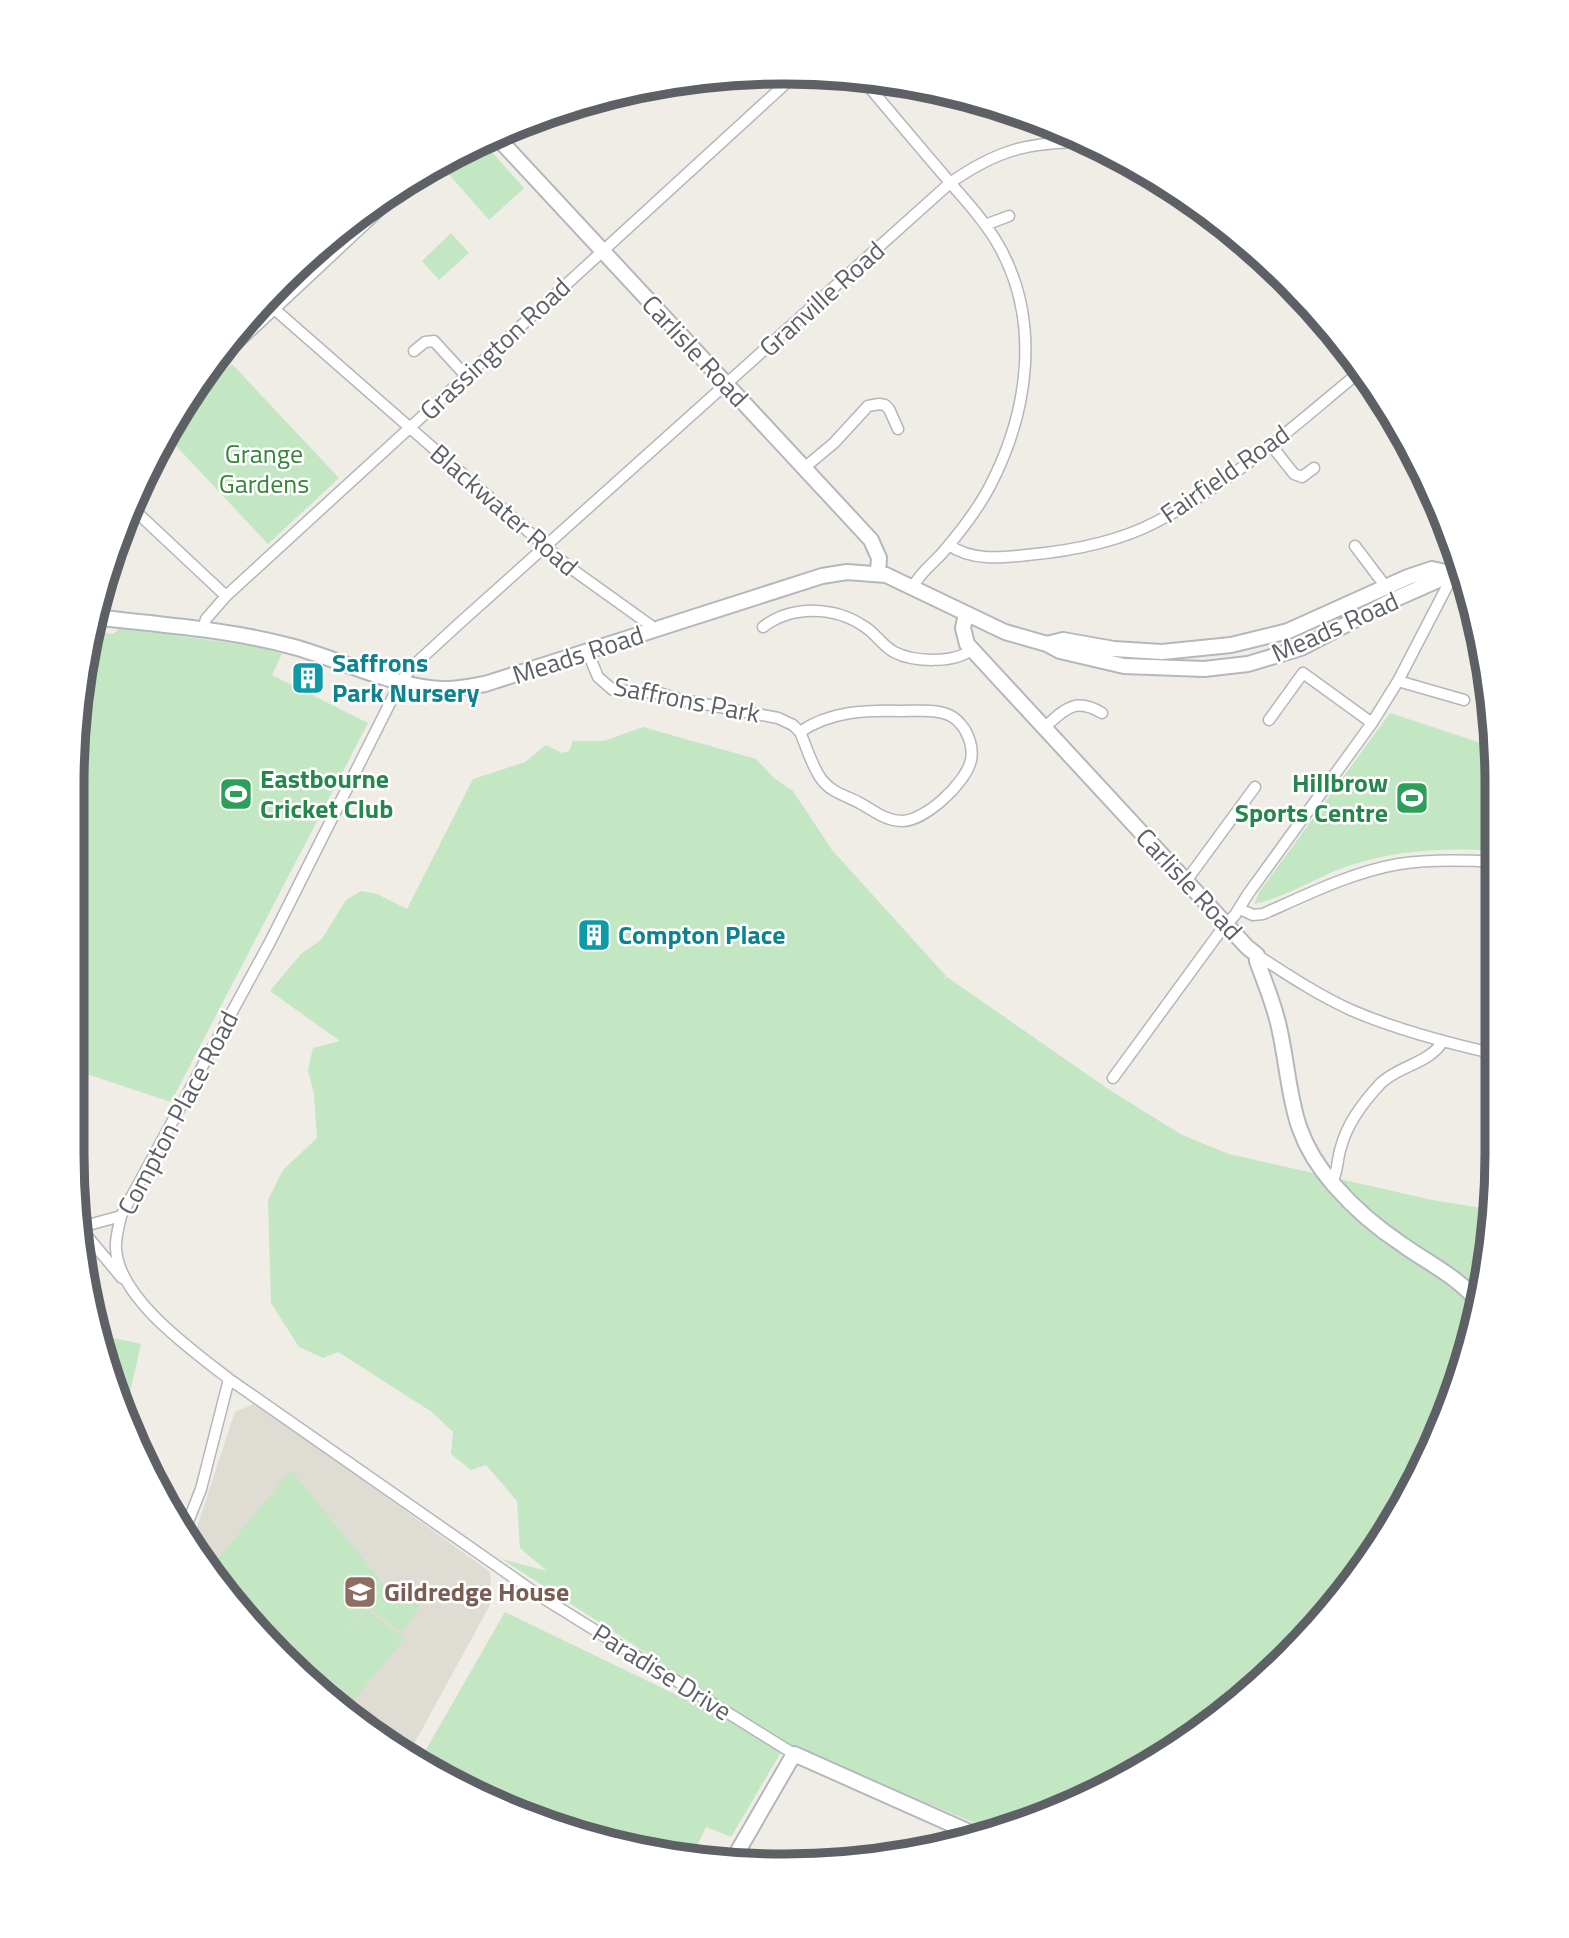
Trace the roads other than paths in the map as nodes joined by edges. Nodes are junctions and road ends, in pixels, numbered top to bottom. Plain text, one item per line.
1 (785, 84) edge
2 (871, 89) edge
3 (503, 143) edge
4 (1065, 143) edge
5 (950, 183) junction
6 (1009, 216) dead end
7 (366, 223) edge
8 (985, 225) junction
9 (603, 251) junction
10 (274, 309) junction
11 (254, 328) edge
12 (414, 351) dead end
13 (466, 376) junction
14 (1354, 377) edge
15 (727, 385) junction
16 (410, 428) junction
17 (898, 429) dead end
18 (1271, 445) junction
19 (804, 468) junction
20 (1314, 468) dead end
21 (138, 514) edge
22 (949, 545) junction
23 (1355, 546) dead end
24 (546, 547) junction
25 (1452, 571) edge
26 (878, 573) junction
27 (1453, 575) edge
28 (1455, 581) edge
29 (913, 587) junction
30 (1386, 587) junction
31 (226, 596) junction
32 (966, 614) junction
33 (104, 618) edge
34 (763, 627) dead end
35 (203, 629) junction
36 (654, 631) junction
37 (1047, 644) junction
38 (972, 649) junction
39 (588, 653) junction
40 (401, 681) junction
41 (1398, 681) junction
42 (1465, 700) dead end
43 (1102, 713) dead end
44 (1269, 720) dead end
45 (1372, 723) junction
46 (1045, 727) junction
47 (800, 732) junction
48 (1255, 787) dead end
49 (1485, 862) edge
50 (1186, 881) junction
51 (1240, 909) junction
52 (1227, 925) junction
53 (1257, 956) junction
54 (1443, 1041) junction
55 (1485, 1051) edge
56 (1113, 1078) dead end
57 (1332, 1183) junction
58 (121, 1216) junction
59 (88, 1227) edge
60 (89, 1238) edge
61 (125, 1282) junction
62 (1471, 1295) edge
63 (229, 1379) junction
64 (188, 1521) edge
65 (794, 1754) junction
66 (965, 1830) edge
67 (737, 1853) edge

1 - 9 street, Grassington Road
2 - 5 street
3 - 9 street, Carlisle Road
4 - 5 street, Granville Road
5 - 8 street
5 - 15 street, Granville Road
6 - 8 street
7 - 10 street
8 - 22 street
9 - 13 street, Grassington Road
9 - 15 street, Carlisle Road
10 - 11 street
10 - 16 street, Blackwater Road
12 - 13 street
13 - 16 street, Grassington Road
14 - 18 street, Fairfield Road
15 - 19 street, Carlisle Road
15 - 24 street, Granville Road
16 - 24 street, Blackwater Road
16 - 31 street, Grassington Road
17 - 19 street
18 - 20 street
18 - 22 street, Fairfield Road
19 - 26 street, Carlisle Road
21 - 31 street
22 - 29 street
23 - 30 street
24 - 36 street, Blackwater Road
24 - 40 street, Granville Road
25 - 30 street, Meads Road
26 - 29 street, Meads Road
26 - 36 street, Meads Road
27 - 37 street, Meads Road
28 - 41 street
29 - 32 street, Meads Road
30 - 37 street, Meads Road
31 - 35 street, Grassington Road
32 - 37 street, Meads Road
32 - 38 street
33 - 35 street, Meads Road
34 - 38 street
35 - 40 street, Meads Road
36 - 39 street, Meads Road
38 - 46 street, Carlisle Road
39 - 40 street, Meads Road
39 - 47 street, Saffrons Park
40 - 58 street, Compton Place Road
41 - 42 street
41 - 45 street
43 - 46 street
44 - 45 street
45 - 51 street
46 - 50 street, Carlisle Road
47 - 47 street
48 - 50 street
49 - 51 street
50 - 52 street, Carlisle Road
51 - 52 street
52 - 53 street, Carlisle Road
52 - 56 street
53 - 54 street, Carlisle Road
53 - 57 street
54 - 55 street, Carlisle Road
54 - 57 street
57 - 62 street
58 - 59 street
58 - 61 street, Compton Place Road
60 - 61 street
61 - 63 street, Compton Place Road
63 - 64 street
63 - 65 street, Paradise Drive
65 - 66 street, Paradise Drive
65 - 67 street

